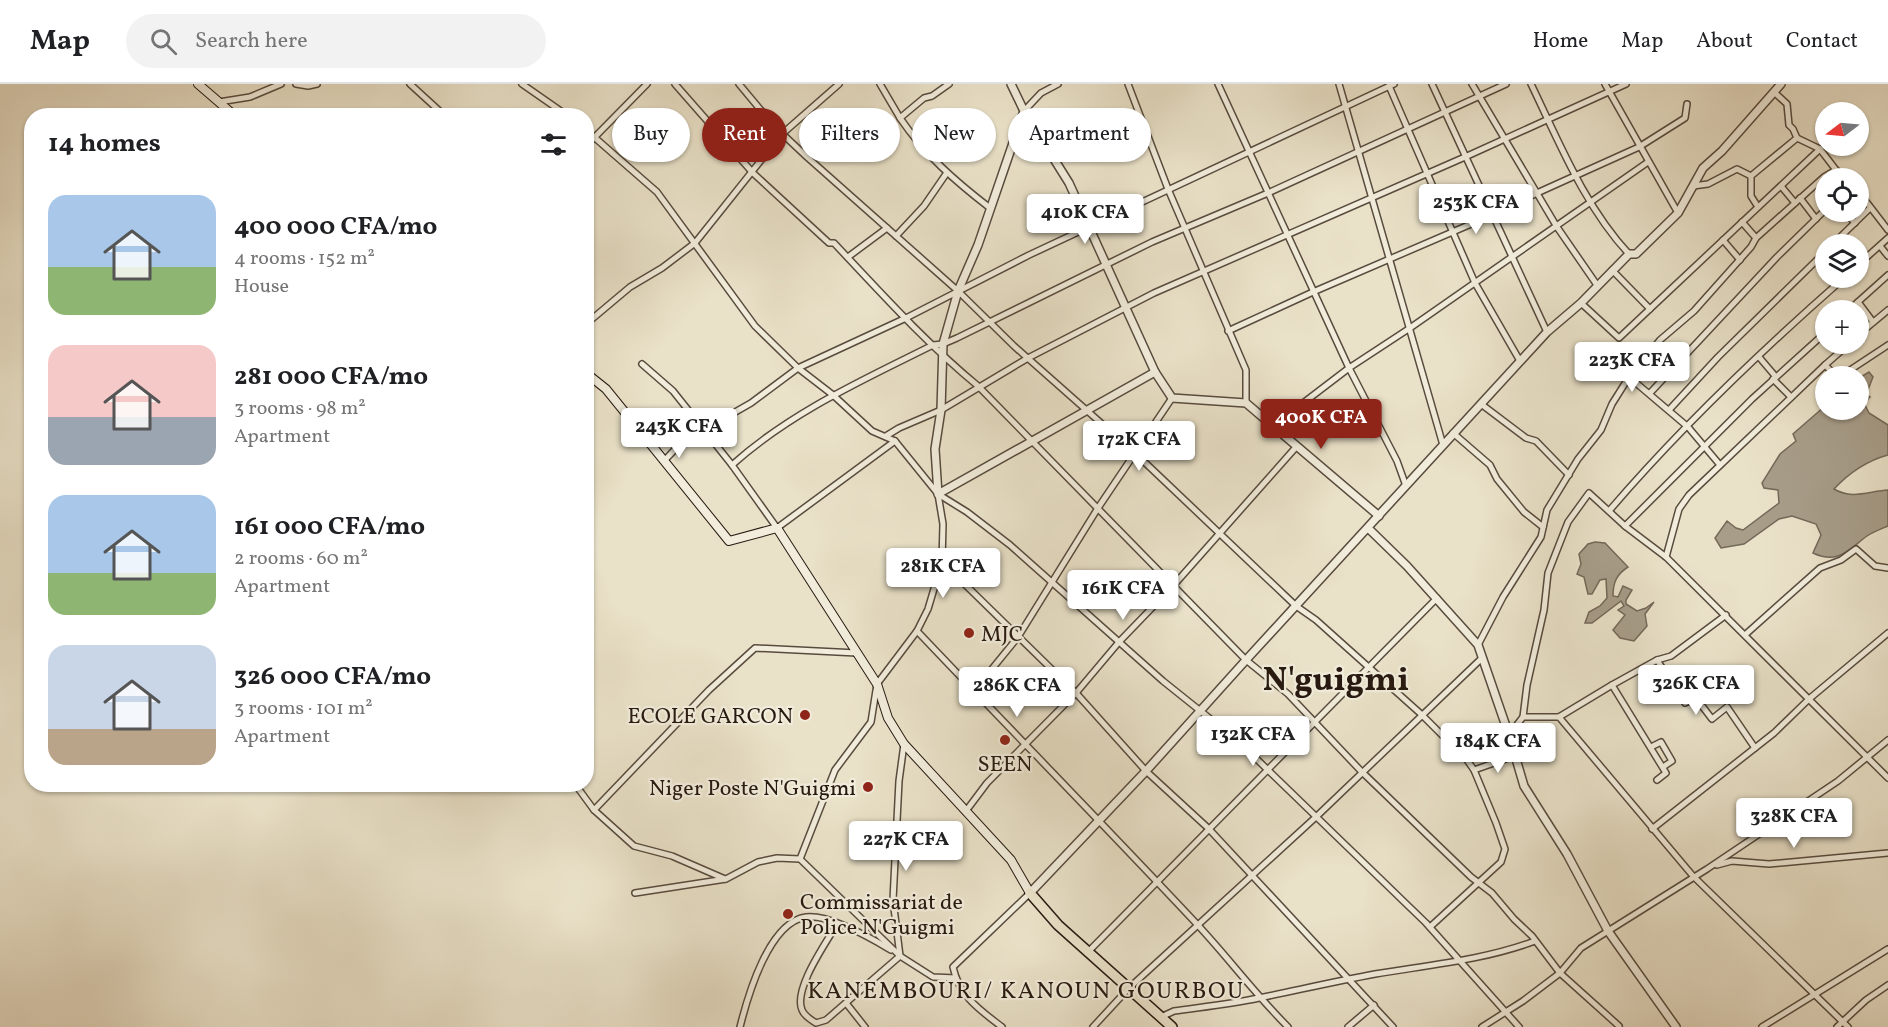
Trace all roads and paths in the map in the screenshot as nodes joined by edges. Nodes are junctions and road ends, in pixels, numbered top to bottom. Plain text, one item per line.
1 (198, 84) edge
2 (281, 84) edge
3 (296, 84) edge
4 (318, 84) edge
5 (411, 84) edge
6 (522, 84) edge
7 (647, 84) edge
8 (675, 84) edge
9 (739, 84) edge
10 (839, 84) edge
11 (880, 84) edge
12 (949, 84) edge
13 (1011, 84) edge
14 (1058, 84) edge
15 (1128, 84) edge
16 (1218, 84) edge
17 (1339, 84) edge
18 (1432, 84) edge
19 (1472, 84) edge
20 (1506, 84) edge
21 (1532, 84) edge
22 (1605, 84) edge
23 (1626, 84) edge
24 (1781, 84) edge
25 (1391, 85) edge
26 (1609, 92) junction
27 (1774, 92) junction
28 (1479, 97) junction
29 (219, 102) junction
30 (1687, 104) dead end
31 (1346, 106) junction
32 (226, 108) edge
33 (436, 108) edge
34 (556, 108) edge
35 (760, 108) edge
36 (894, 108) edge
37 (1023, 108) edge
38 (1027, 108) edge
39 (1446, 112) junction
40 (900, 118) joint
41 (1548, 118) junction
42 (1407, 129) junction
43 (787, 130) edge
44 (596, 137) joint
45 (787, 138) edge
46 (1797, 138) junction
47 (1504, 139) junction
48 (1639, 147) junction
49 (1815, 147) edge
50 (1250, 151) junction
51 (1359, 151) junction
52 (1815, 154) edge
53 (1825, 156) edge
54 (1008, 157) edge
55 (1465, 157) junction
56 (761, 162) edge
57 (1056, 162) edge
58 (1648, 162) junction
59 (1834, 168) edge
60 (1429, 172) junction
61 (753, 173) junction
62 (946, 174) junction
63 (1576, 176) junction
64 (1751, 176) junction
65 (1815, 185) edge
66 (1693, 186) junction
67 (1781, 186) junction
68 (1168, 189) junction
69 (1268, 193) junction
70 (1537, 193) junction
71 (1372, 196) junction
72 (1800, 198) junction
73 (1591, 202) junction
74 (1795, 203) junction
75 (1758, 207) junction
76 (990, 208) junction
77 (1870, 208) joint
78 (1678, 213) junction
79 (1492, 215) junction
80 (1815, 218) edge
81 (1815, 220) edge
82 (1742, 222) junction
83 (1855, 223) joint
84 (1090, 227) junction
85 (1557, 227) junction
86 (887, 228) junction
87 (1184, 228) junction
88 (1888, 230) edge
89 (1454, 231) junction
90 (1286, 234) junction
91 (1843, 234) edge
92 (896, 236) junction
93 (1756, 238) junction
94 (1888, 238) edge
95 (1723, 240) junction
96 (695, 243) junction
97 (1880, 246) junction
98 (1629, 254) junction
99 (1869, 256) edge
100 (1888, 256) edge
101 (848, 257) junction
102 (1512, 258) junction
103 (1389, 259) junction
104 (1740, 260) junction
105 (1815, 263) edge
106 (1108, 266) junction
107 (1612, 270) junction
108 (1202, 272) junction
109 (1888, 275) edge
110 (1475, 283) junction
111 (1598, 285) junction
112 (1833, 288) edge
113 (958, 291) junction
114 (1313, 292) junction
115 (1860, 300) edge
116 (1581, 303) junction
117 (1127, 308) junction
118 (1650, 309) junction
119 (1888, 310) edge
120 (594, 317) edge
121 (1869, 317) edge
122 (906, 318) junction
123 (989, 322) junction
124 (1873, 322) junction
125 (1869, 325) edge
126 (1410, 328) junction
127 (1228, 331) junction
128 (1547, 332) junction
129 (1815, 342) edge
130 (933, 345) junction
131 (943, 345) junction
132 (1886, 346) edge
133 (1837, 354) edge
134 (1888, 354) edge
135 (1759, 357) junction
136 (944, 358) junction
137 (1028, 358) junction
138 (1520, 361) junction
139 (642, 364) dead end
140 (1825, 365) joint
141 (1856, 366) edge
142 (798, 368) junction
143 (1349, 368) junction
144 (1155, 372) junction
145 (1629, 377) junction
146 (1775, 378) junction
147 (594, 379) edge
148 (978, 386) junction
149 (1650, 393) junction
150 (833, 395) junction
151 (1791, 397) junction
152 (1172, 398) junction
153 (1246, 403) junction
154 (1481, 404) junction
155 (940, 410) junction
156 (1086, 410) junction
157 (1669, 410) junction
158 (1273, 426) junction
159 (1688, 427) junction
160 (703, 430) junction
161 (1453, 434) junction
162 (886, 436) junction
163 (896, 441) junction
164 (1032, 441) junction
165 (1443, 445) junction
166 (1297, 446) junction
167 (1705, 448) junction
168 (1136, 454) junction
169 (664, 461) junction
170 (732, 465) junction
171 (1720, 465) junction
172 (1569, 475) junction
173 (1406, 486) junction
174 (938, 494) junction
175 (1098, 508) junction
176 (1609, 511) junction
177 (1378, 516) junction
178 (1625, 526) junction
179 (777, 528) junction
180 (1368, 528) junction
181 (1543, 528) junction
182 (1222, 533) junction
183 (1666, 557) junction
184 (942, 562) junction
185 (1888, 568) edge
186 (1053, 584) junction
187 (1173, 586) junction
188 (1437, 598) junction
189 (1296, 606) junction
190 (1726, 615) junction
191 (917, 631) junction
192 (1888, 633) edge
193 (1746, 634) junction
194 (1018, 637) junction
195 (1119, 642) junction
196 (1478, 645) junction
197 (857, 652) junction
198 (1482, 658) junction
199 (1246, 660) junction
200 (1657, 660) junction
201 (1369, 667) junction
202 (877, 684) junction
203 (1612, 685) junction
204 (974, 692) junction
205 (1076, 693) junction
206 (1809, 699) junction
207 (1202, 711) junction
208 (1421, 714) junction
209 (1523, 717) junction
210 (1559, 717) junction
211 (1314, 722) junction
212 (1509, 735) junction
213 (1888, 741) edge
214 (904, 744) junction
215 (1028, 744) junction
216 (1651, 747) junction
217 (1755, 748) junction
218 (1514, 756) junction
219 (1867, 757) junction
220 (1663, 767) junction
221 (1267, 769) junction
222 (1474, 770) junction
223 (1146, 771) junction
224 (1361, 771) junction
225 (1888, 778) edge
226 (1657, 780) dead end
227 (581, 792) edge
228 (594, 810) junction
229 (966, 811) junction
230 (1317, 816) junction
231 (1099, 821) junction
232 (1208, 828) junction
233 (1652, 829) junction
234 (1888, 853) edge
235 (800, 859) junction
236 (1707, 869) junction
237 (1250, 875) junction
238 (1693, 876) junction
239 (726, 879) junction
240 (1156, 881) junction
241 (1480, 884) junction
242 (634, 893) dead end
243 (1030, 893) junction
244 (837, 924) junction
245 (1197, 924) junction
246 (1430, 927) junction
247 (1608, 931) junction
248 (1535, 941) junction
249 (1888, 949) edge
250 (1087, 952) junction
251 (900, 956) junction
252 (1459, 959) junction
253 (1560, 973) junction
254 (956, 978) junction
255 (1350, 979) junction
256 (1888, 985) edge
257 (1129, 988) junction
258 (1815, 994) junction
259 (1259, 998) junction
260 (846, 1003) junction
261 (1374, 1005) junction
262 (1505, 1011) junction
263 (1161, 1017) junction
264 (1843, 1021) junction
265 (1619, 1026) edge
266 (740, 1027) edge
267 (865, 1027) edge
268 (1002, 1027) edge
269 (1093, 1027) edge
270 (1172, 1027) edge
271 (1288, 1027) edge
272 (1348, 1027) edge
273 (1393, 1027) edge
274 (1482, 1027) edge
275 (1519, 1027) edge
276 (1676, 1027) edge
277 (1762, 1027) edge
278 (1837, 1027) edge
279 (1848, 1027) edge

1 - 29 main road
2 - 29 street
3 - 4 street
5 - 33 street
6 - 34 street
7 - 44 street
8 - 61 street
9 - 35 street
10 - 43 street
11 - 36 street
12 - 40 street
13 - 37 street
14 - 38 street
15 - 68 street
16 - 50 street
17 - 31 street
18 - 39 street
19 - 28 street
20 - 28 street
21 - 41 street
22 - 26 street
23 - 26 street
24 - 27 street
25 - 31 street
25 - 42 street
26 - 41 street
26 - 48 street
27 - 46 street
27 - 66 street
28 - 39 street
28 - 47 street
29 - 32 main road
30 - 48 street
31 - 50 street
31 - 51 street
39 - 42 street
39 - 55 street
40 - 62 street
41 - 47 street
41 - 63 street
42 - 51 street
42 - 60 street
44 - 96 street
45 - 86 street
46 - 49 street
46 - 64 street
47 - 55 street
47 - 70 street
48 - 58 street
48 - 63 street
50 - 68 street
50 - 69 street
51 - 69 street
51 - 71 street
52 - 67 street
53 - 59 street
54 - 76 street
55 - 60 street
55 - 79 street
56 - 61 street
57 - 84 street
58 - 73 street
58 - 78 street
60 - 71 street
60 - 89 street
61 - 96 street
61 - 101 street
62 - 76 street
62 - 92 street
63 - 70 street
63 - 73 street
64 - 66 street
64 - 75 street
65 - 72 street
66 - 78 street
67 - 74 street
67 - 75 street
68 - 84 street
68 - 87 street
69 - 87 street
69 - 90 street
70 - 79 street
70 - 85 street
71 - 90 street
71 - 103 street
72 - 74 street
72 - 80 street
73 - 85 street
73 - 98 street
74 - 93 street
75 - 82 street
76 - 113 street
77 - 83 street
77 - 88 street
78 - 98 street
79 - 89 street
79 - 102 street
81 - 149 street
82 - 93 street
82 - 95 street
83 - 91 street
84 - 106 street
84 - 113 street
85 - 102 street
85 - 111 street
86 - 92 street
86 - 101 street
87 - 106 street
87 - 108 street
89 - 103 street
89 - 110 street
90 - 108 street
90 - 114 street
92 - 113 street
93 - 104 street
94 - 97 street
95 - 104 street
95 - 118 street
96 - 120 street
96 - 142 street
97 - 99 street
97 - 100 street
98 - 107 street
101 - 122 street
102 - 110 street
102 - 128 street
103 - 114 street
103 - 126 street
104 - 145 street
105 - 157 street
106 - 117 street
106 - 123 street
107 - 111 street
107 - 118 street
108 - 117 street
108 - 127 street
109 - 115 street
110 - 126 street
110 - 138 street
111 - 116 street
112 - 135 street
113 - 122 street
113 - 123 street
113 - 131 street
114 - 127 street
114 - 143 street
116 - 118 street
116 - 128 street
117 - 137 street
117 - 144 street
119 - 124 street
121 - 124 street
122 - 130 street
122 - 142 street
123 - 131 street
123 - 137 street
124 - 125 street
126 - 143 street
126 - 165 street
127 - 153 street
128 - 138 street
129 - 146 street
130 - 131 street
130 - 136 street
130 - 150 street
131 - 136 street
132 - 134 street
132 - 141 street
133 - 140 street
135 - 146 street
135 - 159 street
136 - 148 street
136 - 155 street
137 - 148 street
137 - 156 street
138 - 154 street
139 - 160 street
140 - 151 street
142 - 150 street
142 - 160 street
143 - 158 street
143 - 173 street
144 - 152 street
144 - 156 street
145 - 149 street
145 - 172 street
146 - 151 street
146 - 167 street
147 - 169 main road
148 - 155 street
148 - 164 street
149 - 157 street
150 - 162 street
150 - 170 street
151 - 171 street
152 - 153 street
152 - 168 street
153 - 158 street
154 - 161 street
154 - 172 street
155 - 162 street
155 - 174 street
156 - 164 street
156 - 168 street
157 - 159 street
158 - 166 street
159 - 167 street
159 - 176 street
160 - 169 street
160 - 170 street
161 - 165 street
161 - 181 street
162 - 163 street
163 - 174 street
163 - 179 street
164 - 174 street
164 - 175 street
165 - 173 street
166 - 177 street
166 - 182 street
167 - 171 street
167 - 178 street
168 - 175 street
168 - 182 street
169 - 179 main road
170 - 179 street
171 - 183 street
172 - 181 street
173 - 177 street
174 - 184 street
174 - 186 street
175 - 186 street
175 - 187 street
176 - 178 street
176 - 209 street
177 - 180 street
178 - 183 street
179 - 197 main road
180 - 188 street
180 - 189 street
181 - 196 street
182 - 187 street
182 - 189 street
183 - 190 street
184 - 191 street
184 - 194 street
185 - 193 street
186 - 194 street
186 - 195 street
187 - 195 street
187 - 199 street
188 - 196 street
188 - 201 street
189 - 199 street
189 - 201 street
190 - 193 street
190 - 200 street
191 - 202 street
191 - 204 street
192 - 206 street
193 - 206 street
194 - 204 street
194 - 205 street
195 - 205 street
195 - 207 street
196 - 198 street
197 - 202 main road
197 - 228 street
198 - 208 street
198 - 212 street
199 - 207 street
199 - 211 street
200 - 203 street
200 - 217 street
201 - 208 street
201 - 211 street
202 - 214 main road
202 - 235 street
203 - 210 street
203 - 216 street
204 - 215 street
205 - 215 street
205 - 223 street
206 - 217 street
206 - 219 street
207 - 221 street
207 - 223 street
208 - 222 street
208 - 224 street
209 - 210 street
209 - 212 street
210 - 233 street
211 - 221 street
211 - 224 street
212 - 218 street
213 - 219 street
214 - 229 main road
214 - 251 street
215 - 229 street
215 - 231 street
216 - 220 street
216 - 220 street
217 - 233 street
218 - 222 street
218 - 247 street
219 - 225 street
219 - 236 street
220 - 226 street
221 - 230 street
221 - 232 street
222 - 241 street
223 - 231 street
223 - 232 street
224 - 230 street
224 - 241 street
227 - 228 street
228 - 239 street
229 - 243 main road
230 - 237 street
230 - 246 street
231 - 240 street
231 - 243 street
232 - 237 street
232 - 240 street
233 - 238 street
234 - 236 street
235 - 239 street
235 - 251 street
236 - 238 street
237 - 245 street
237 - 255 street
238 - 247 street
238 - 258 street
239 - 242 street
240 - 245 street
240 - 250 street
241 - 246 street
241 - 248 street
243 - 250 highway
243 - 254 street
244 - 251 street
244 - 260 street
244 - 266 street
245 - 257 street
245 - 259 street
246 - 252 street
247 - 253 street
247 - 276 street
248 - 252 street
248 - 253 street
249 - 258 street
250 - 257 highway
251 - 254 street
251 - 260 street
252 - 255 street
252 - 262 street
253 - 262 street
253 - 265 street
254 - 268 street
255 - 259 street
255 - 261 street
256 - 264 street
257 - 263 highway
257 - 269 street
258 - 264 street
258 - 277 street
259 - 263 street
259 - 271 street
260 - 267 street
261 - 272 street
261 - 273 street
262 - 274 street
262 - 275 street
263 - 270 highway
264 - 278 street
264 - 279 street

